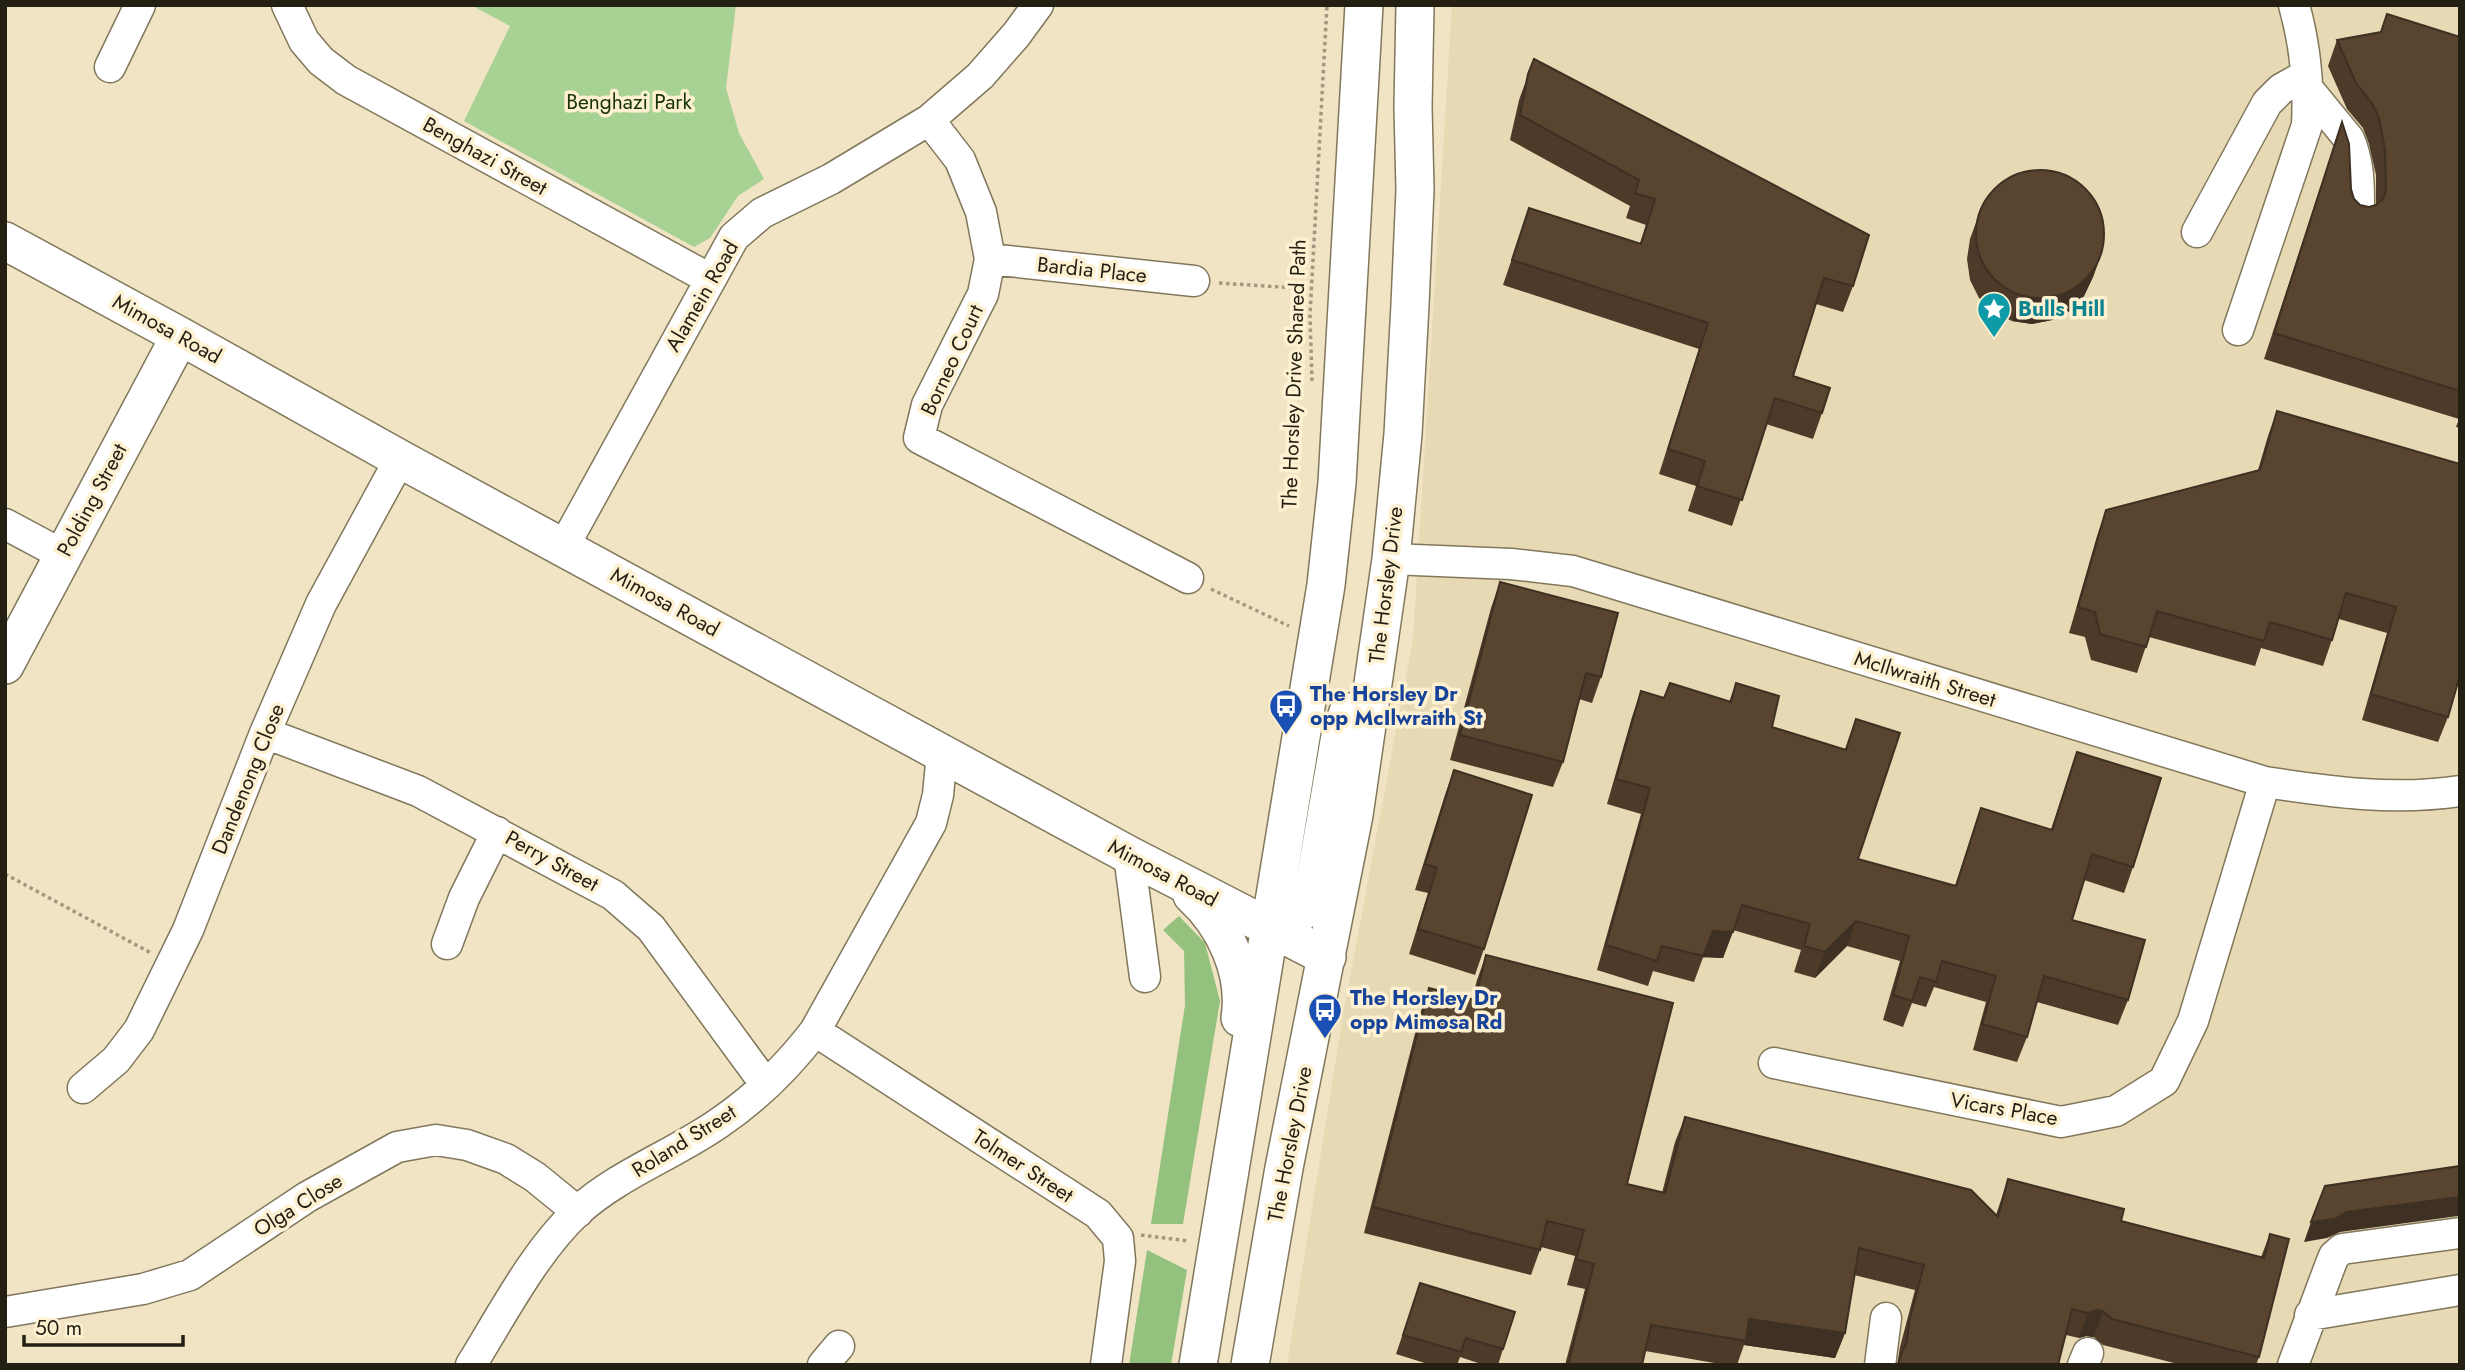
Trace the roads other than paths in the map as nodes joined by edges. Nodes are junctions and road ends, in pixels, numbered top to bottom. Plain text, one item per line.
1 (140, 5) edge
2 (287, 5) edge
3 (1038, 5) edge
4 (1364, 5) edge
5 (1415, 5) edge
6 (2294, 5) edge
7 (110, 67) dead end
8 (2307, 82) junction
9 (929, 120) junction
10 (2359, 215) edge
11 (2197, 232) dead end
12 (5, 241) edge
13 (990, 259) junction
14 (710, 279) junction
15 (1194, 281) road end
16 (2238, 330) dead end
17 (180, 335) junction
18 (400, 459) junction
19 (5, 524) edge
20 (564, 547) junction
21 (62, 555) junction
22 (1391, 559) junction
23 (1188, 578) road end
24 (5, 665) edge
25 (265, 733) junction
26 (942, 753) junction
27 (2265, 782) junction
28 (2460, 791) edge
29 (497, 832) junction
30 (1129, 855) junction
31 (1174, 879) junction
32 (1270, 929) junction
33 (447, 944) dead end
34 (1327, 957) junction
35 (1145, 977) dead end
36 (815, 1031) junction
37 (1774, 1063) dead end
38 (766, 1085) junction
39 (83, 1088) dead end
40 (1225, 1204) junction
41 (578, 1212) junction
42 (2460, 1233) edge
43 (2460, 1290) edge
44 (5, 1312) edge
45 (2310, 1315) junction
46 (1886, 1318) dead end
47 (471, 1365) edge
48 (1106, 1365) edge
49 (1198, 1365) edge
50 (1250, 1365) edge
51 (1880, 1365) edge
52 (2293, 1365) edge

1 - 7 street
2 - 14 street, Benghazi Street
3 - 9 street, Alamein Road
4 - 32 main road
5 - 22 main road, The Horsley Drive
6 - 8 street
8 - 10 street
8 - 11 street
8 - 16 street
9 - 13 street, Borneo Court
9 - 14 street, Alamein Road
12 - 17 main road, Mimosa Road
13 - 15 street, Bardia Place
13 - 23 street, Borneo Court
14 - 20 street, Alamein Road
17 - 18 main road, Mimosa Road
17 - 21 main road, Polding Street
18 - 20 main road, Mimosa Road
18 - 25 street, Dandenong Close
19 - 21 street
20 - 26 main road, Mimosa Road
21 - 24 main road, Polding Street
22 - 27 street, McIlwraith Street
22 - 32 main road
22 - 34 main road, The Horsley Drive
25 - 29 street, Perry Street
25 - 39 street, Dandenong Close
26 - 30 main road, Mimosa Road
26 - 36 street, Roland Street
27 - 28 street, McIlwraith Street
27 - 37 street, Vicars Place
29 - 33 street
29 - 38 street, Perry Street
30 - 31 main road, Mimosa Road
30 - 35 street
31 - 32 main road, Mimosa Road
31 - 40 main road
32 - 34 main road, Mimosa Road
32 - 40 main road
34 - 50 main road, The Horsley Drive
36 - 38 street, Roland Street
36 - 48 street, Tolmer Street
38 - 41 street, Roland Street
40 - 49 main road
41 - 44 street, Olga Close
41 - 47 street, Roland Street
42 - 45 street
43 - 45 street
45 - 52 street
46 - 51 street

